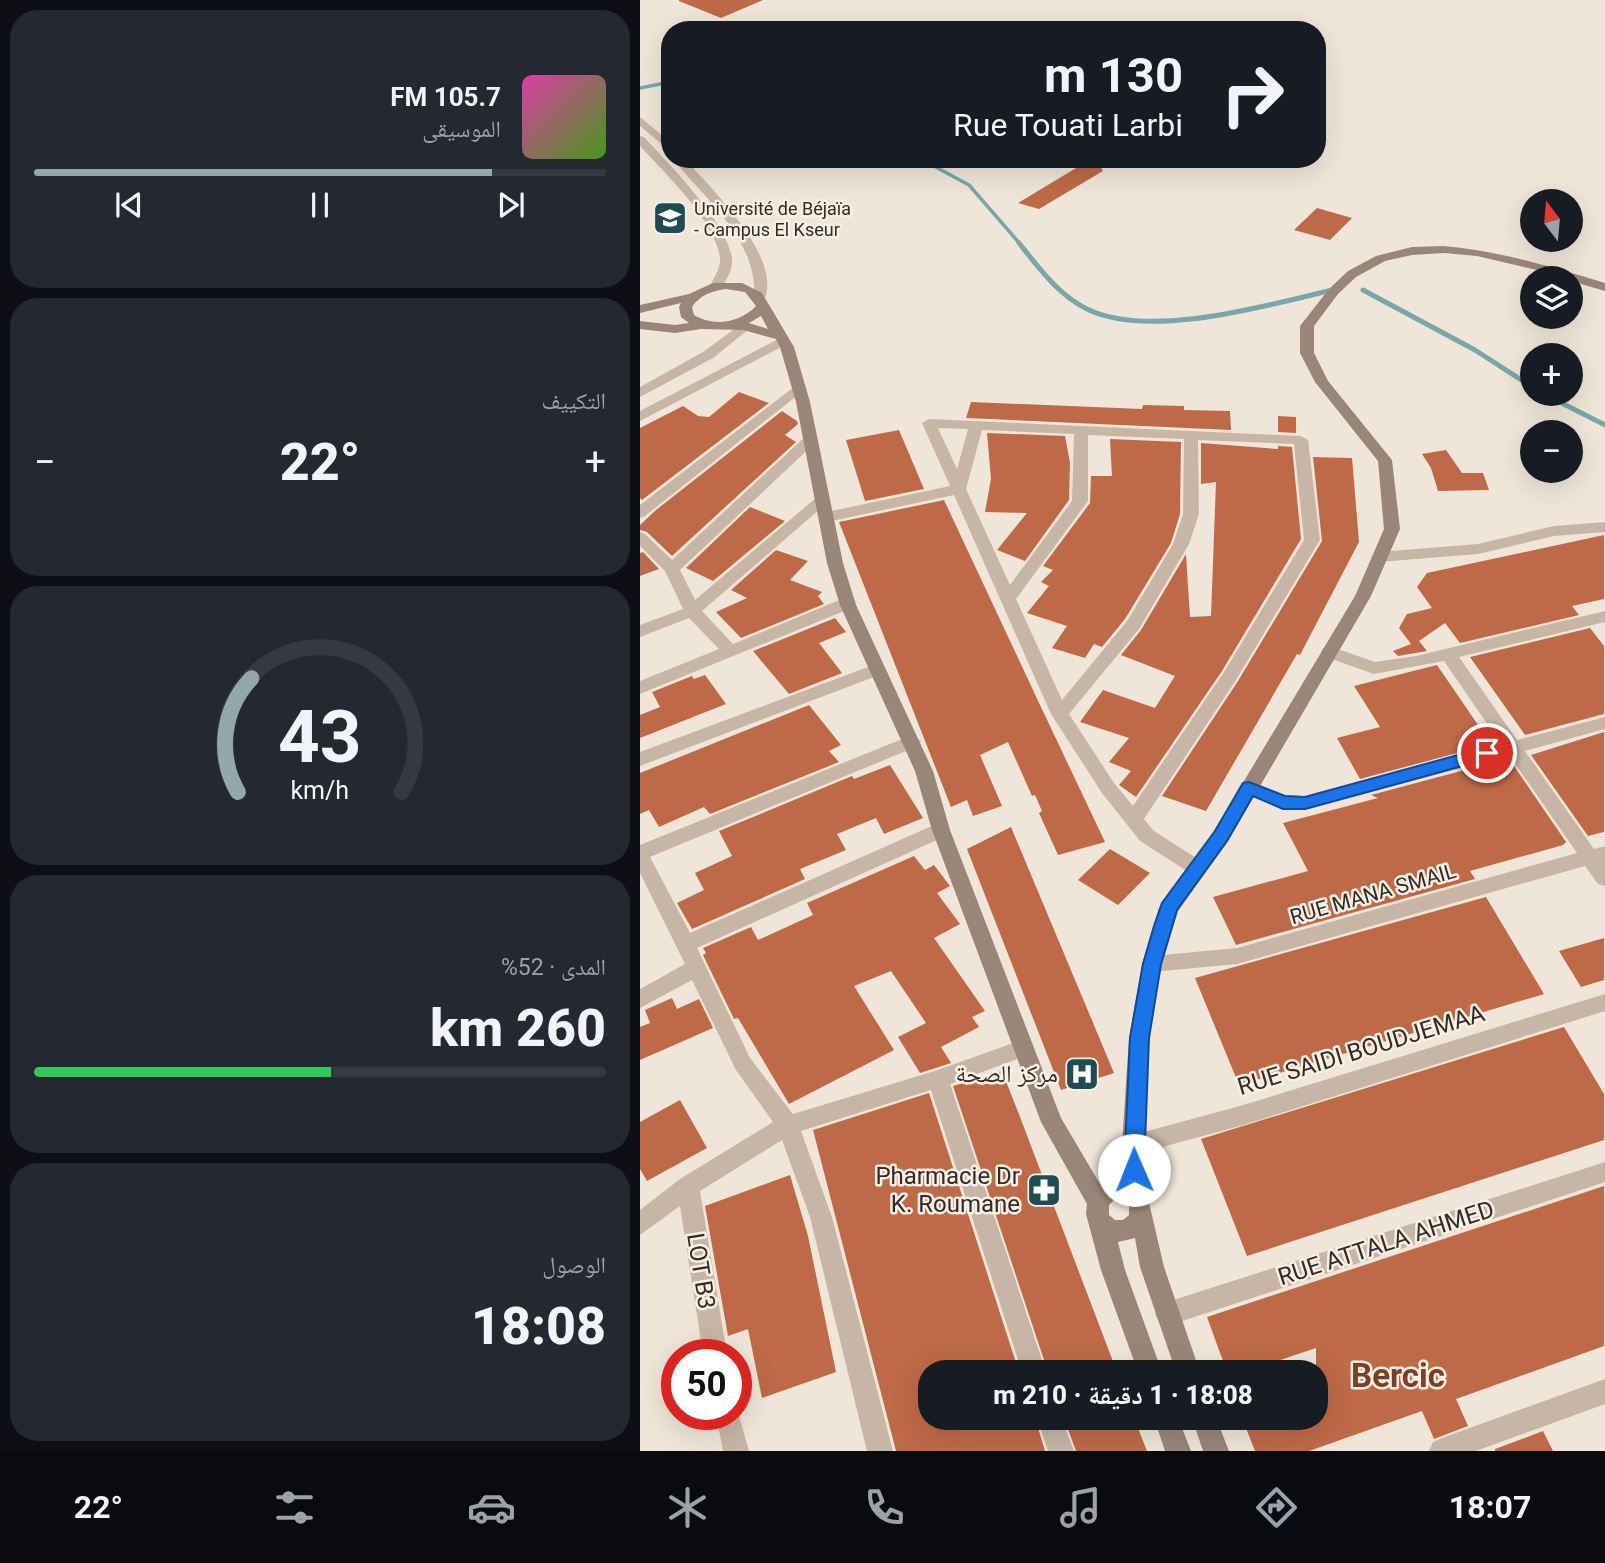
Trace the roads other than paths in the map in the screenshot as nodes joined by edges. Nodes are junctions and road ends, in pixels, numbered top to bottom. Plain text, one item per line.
1 (640, 120) edge
2 (640, 139) edge
3 (661, 140) edge
4 (661, 163) edge
5 (665, 168) edge
6 (686, 168) edge
7 (715, 287) junction
8 (1604, 287) edge
9 (692, 297) junction
10 (762, 300) junction
11 (640, 309) edge
12 (640, 325) edge
13 (701, 325) junction
14 (739, 326) junction
15 (780, 338) junction
16 (798, 388) junction
17 (640, 393) edge
18 (640, 417) edge
19 (976, 424) junction
20 (1081, 430) junction
21 (1191, 434) junction
22 (812, 438) junction
23 (959, 489) junction
24 (824, 508) junction
25 (640, 513) edge
26 (1604, 527) edge
27 (640, 537) edge
28 (1379, 557) junction
29 (672, 569) junction
30 (1008, 599) junction
31 (848, 603) junction
32 (692, 611) junction
33 (1604, 616) edge
34 (640, 631) edge
35 (730, 651) junction
36 (1329, 652) junction
37 (1448, 654) junction
38 (876, 670) junction
39 (640, 688) edge
40 (1060, 714) junction
41 (1604, 723) edge
42 (912, 741) junction
43 (1513, 747) junction
44 (640, 759) edge
45 (1249, 788) junction
46 (1134, 820) junction
47 (942, 830) junction
48 (640, 855) edge
49 (1597, 855) edge
50 (1197, 868) junction
51 (1604, 879) edge
52 (685, 944) junction
53 (1152, 964) junction
54 (697, 967) junction
55 (640, 999) edge
56 (1604, 1002) edge
57 (1024, 1048) junction
58 (938, 1079) junction
59 (788, 1125) junction
60 (1133, 1145) junction
61 (1604, 1172) edge
62 (688, 1186) junction
63 (1139, 1204) junction
64 (1100, 1212) junction
65 (640, 1224) edge
66 (1167, 1314) junction
67 (713, 1339) edge
68 (1030, 1360) edge
69 (1146, 1360) edge
70 (1184, 1360) edge
71 (1604, 1391) edge
72 (731, 1430) edge
73 (1053, 1430) edge
74 (1170, 1430) edge
75 (1208, 1430) edge
76 (736, 1451) edge
77 (880, 1451) edge
78 (1061, 1451) edge
79 (1178, 1451) edge
80 (1216, 1451) edge
81 (1442, 1451) edge

1 - 3 street
2 - 4 street
5 - 7 street
6 - 10 street
7 - 9 main road
7 - 10 main road
8 - 28 main road
9 - 11 main road
9 - 13 main road
10 - 14 main road
10 - 15 main road
12 - 13 main road
13 - 14 main road
14 - 15 main road
14 - 17 street
15 - 16 main road
15 - 18 street
16 - 22 main road
16 - 25 street
19 - 20 street
19 - 23 street
19 - 23 street
20 - 21 street
20 - 30 street
21 - 40 street
21 - 46 street
22 - 24 main road
22 - 29 street
23 - 24 street
23 - 30 street
24 - 31 main road
24 - 32 street
26 - 28 street
27 - 29 street
28 - 36 main road
29 - 32 street
30 - 40 street
31 - 35 street
31 - 38 main road
32 - 34 street
32 - 35 street
33 - 37 street
35 - 39 street
36 - 37 street
36 - 45 main road
37 - 43 street
38 - 42 main road
38 - 44 street
40 - 46 street
41 - 43 street
42 - 47 main road
42 - 48 street
43 - 45 street
43 - 49 street
45 - 50 main road
46 - 50 street
47 - 52 street
47 - 57 main road
48 - 52 street
49 - 51 street
49 - 53 street, RUE MANA SMAIL
50 - 53 main road
52 - 54 street
53 - 60 main road
54 - 55 street
54 - 59 street
56 - 60 street, RUE SAIDI BOUDJEMAA
57 - 58 street
57 - 64 main road
58 - 59 street
58 - 68 street
59 - 62 street
59 - 77 street
60 - 63 main road
61 - 66 street, RUE ATTALA AHMED
62 - 65 street
62 - 67 street, LOT B3
63 - 64 main road
63 - 64 main road
63 - 66 main road
64 - 69 main road
66 - 70 main road
71 - 81 street
72 - 76 street
73 - 78 street
74 - 79 main road
75 - 80 main road

